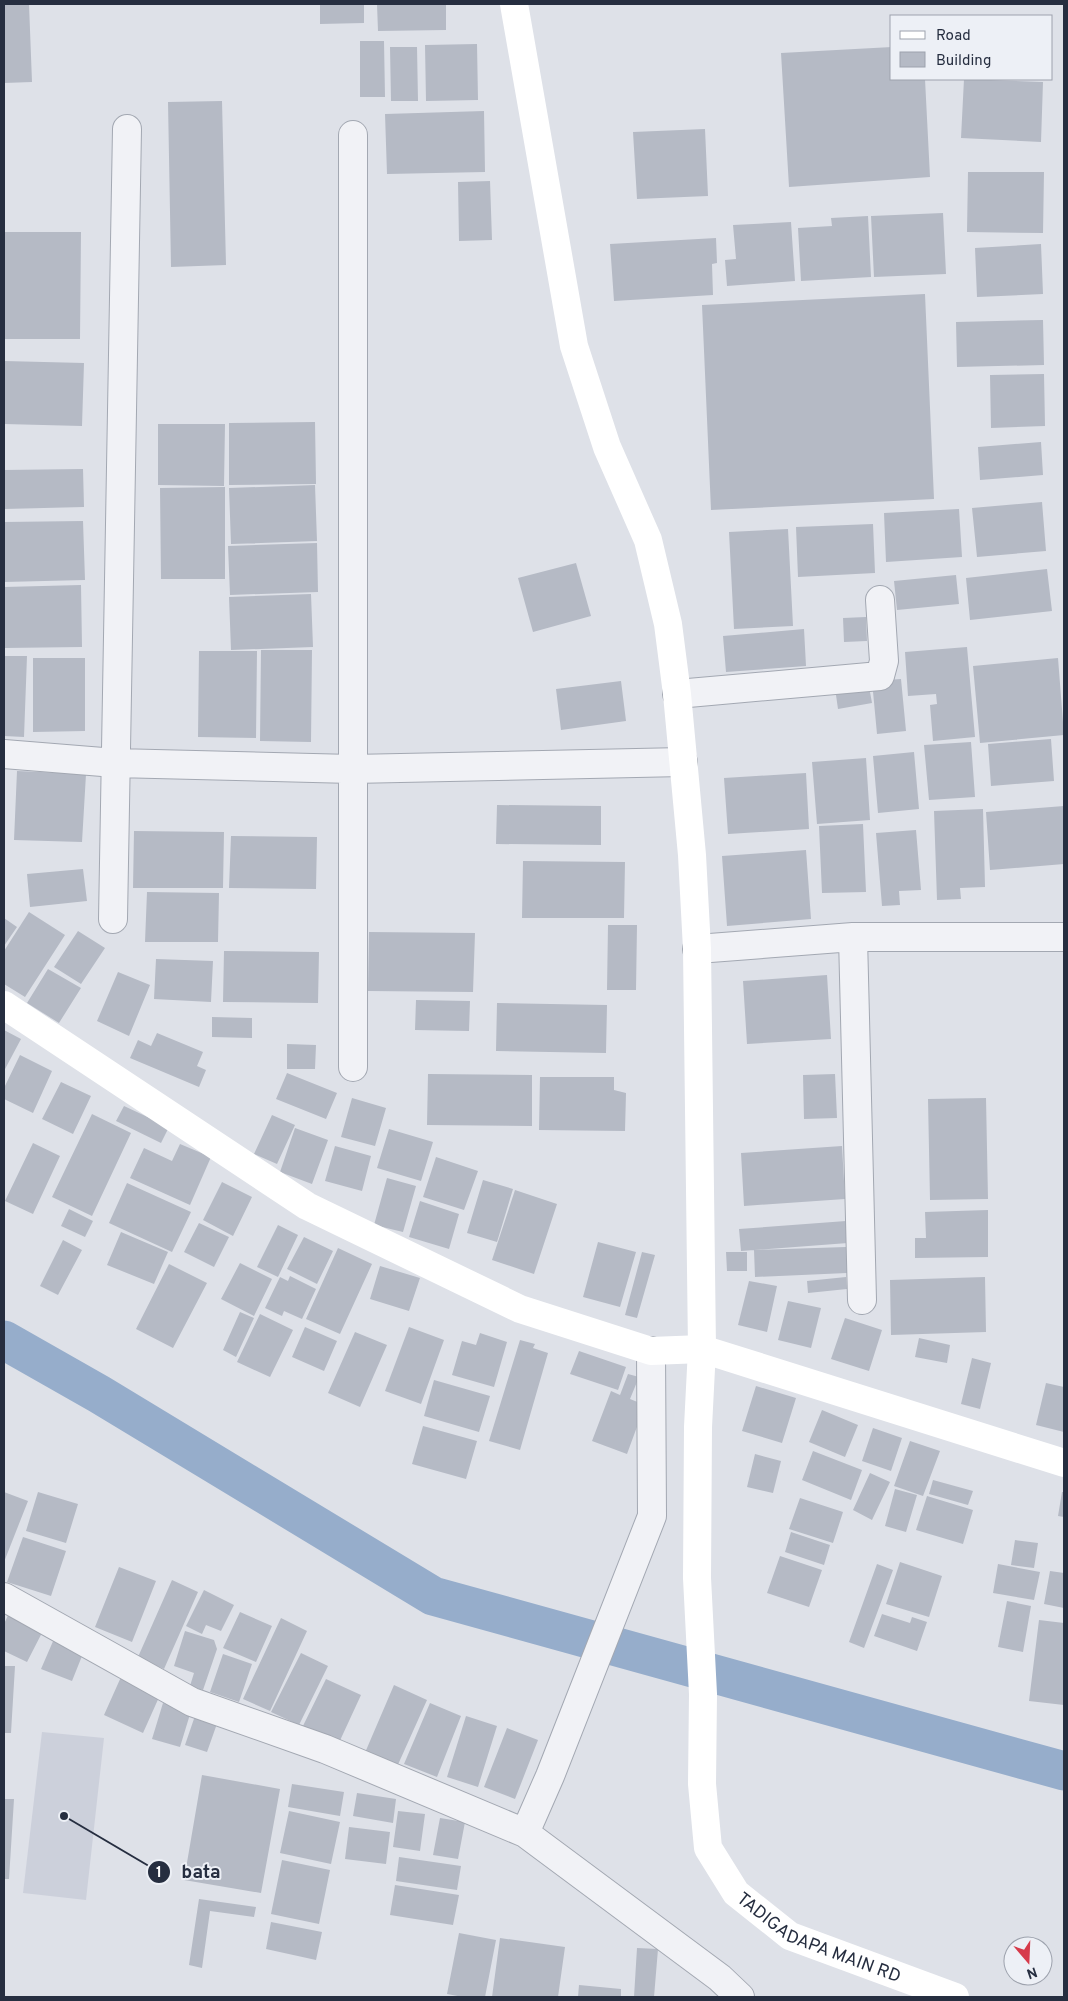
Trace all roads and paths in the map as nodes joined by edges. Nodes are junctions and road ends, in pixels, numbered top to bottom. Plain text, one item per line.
1 (514, 4) edge
2 (127, 129) dead end
3 (353, 135) dead end
4 (880, 600) dead end
5 (677, 694) junction
6 (4, 754) edge
7 (684, 762) junction
8 (116, 763) junction
9 (352, 770) junction
10 (113, 919) dead end
11 (853, 937) junction
12 (1064, 937) edge
13 (697, 949) junction
14 (4, 1005) edge
15 (352, 1067) dead end
16 (862, 1300) dead end
17 (702, 1349) junction
18 (651, 1351) junction
19 (1064, 1463) edge
20 (4, 1597) edge
21 (525, 1833) junction
22 (740, 1997) edge
23 (955, 1997) edge

1 - 5 main road
2 - 8 street
3 - 9 street
4 - 5 street
5 - 7 main road
6 - 8 street
7 - 9 street
7 - 13 main road
8 - 9 street
8 - 10 street
9 - 15 street
11 - 12 street
11 - 13 street
11 - 16 street
13 - 17 main road
14 - 18 main road
17 - 18 main road
17 - 19 main road
17 - 23 main road, TADIGADAPA MAIN RD
18 - 21 street
20 - 21 street
21 - 22 street

